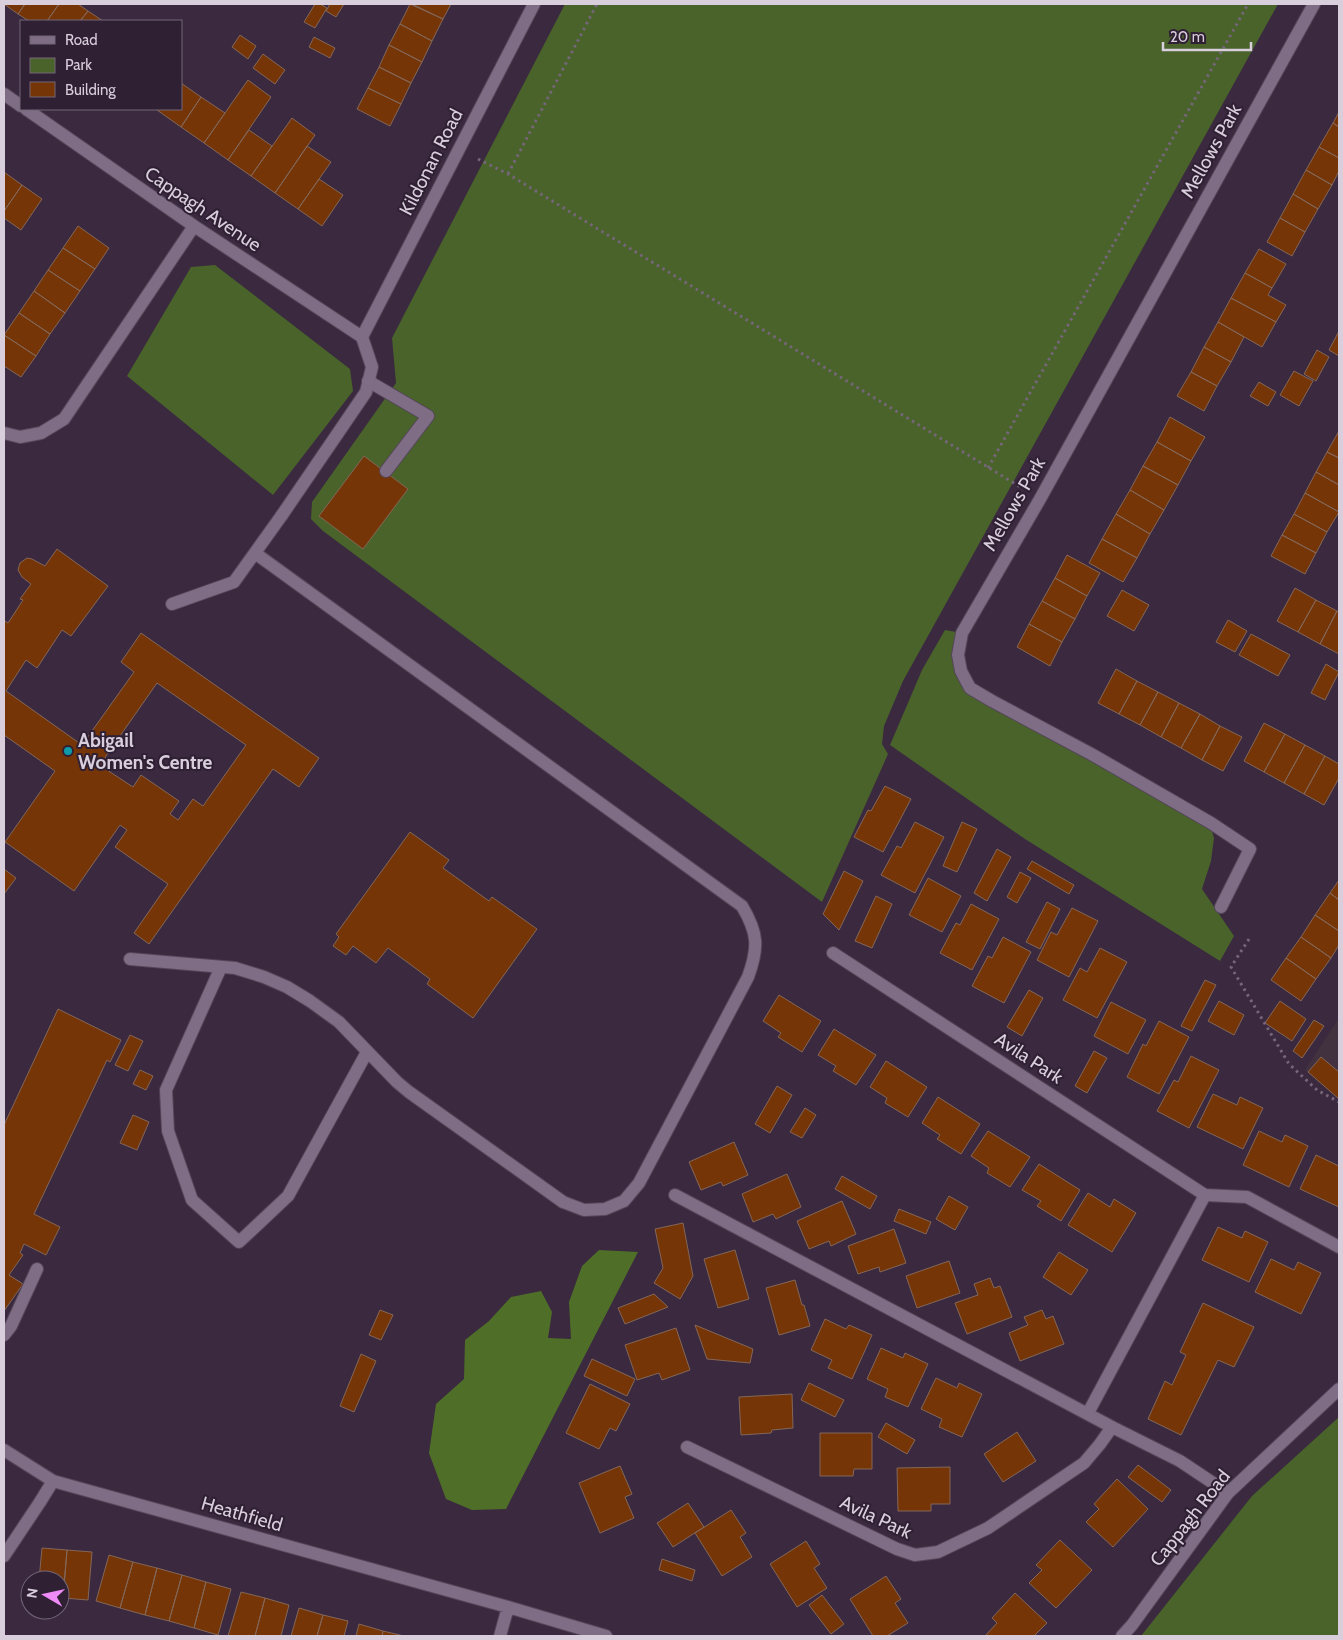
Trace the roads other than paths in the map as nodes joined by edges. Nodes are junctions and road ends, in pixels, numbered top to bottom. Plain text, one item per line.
1 (534, 4) edge
2 (1314, 4) edge
3 (4, 94) edge
4 (20, 105) edge
5 (27, 110) edge
6 (194, 226) junction
7 (362, 337) junction
8 (368, 381) junction
9 (4, 433) edge
10 (386, 471) dead end
11 (255, 552) junction
12 (172, 604) dead end
13 (1221, 907) dead end
14 (833, 953) dead end
15 (130, 959) dead end
16 (221, 967) junction
17 (367, 1052) junction
18 (675, 1195) dead end
19 (1205, 1196) junction
20 (1339, 1247) edge
21 (37, 1269) dead end
22 (4, 1335) edge
23 (1339, 1389) edge
24 (1088, 1413) junction
25 (1112, 1427) junction
26 (687, 1447) dead end
27 (4, 1450) edge
28 (53, 1481) junction
29 (1228, 1493) junction
30 (4, 1556) edge
31 (508, 1607) junction
32 (500, 1636) edge
33 (606, 1636) edge
34 (1122, 1636) edge

1 - 7 street, Kildonan Road
2 - 13 street, Mellows Park
3 - 4 street
5 - 6 street, Cappagh Avenue
6 - 7 street, Cappagh Avenue
6 - 9 street
7 - 8 street
8 - 10 street
8 - 11 street
11 - 12 street
11 - 17 street
14 - 19 street, Avila Park
15 - 16 street
16 - 17 street
16 - 17 street
18 - 24 street
19 - 20 street
19 - 24 street
21 - 22 street
23 - 29 street, Cappagh Road
24 - 25 street
25 - 26 street, Avila Park
25 - 29 street
27 - 28 street, Heathfield
28 - 30 street
28 - 31 street, Heathfield
29 - 34 street, Cappagh Road
31 - 32 street
31 - 33 street, Heathfield

